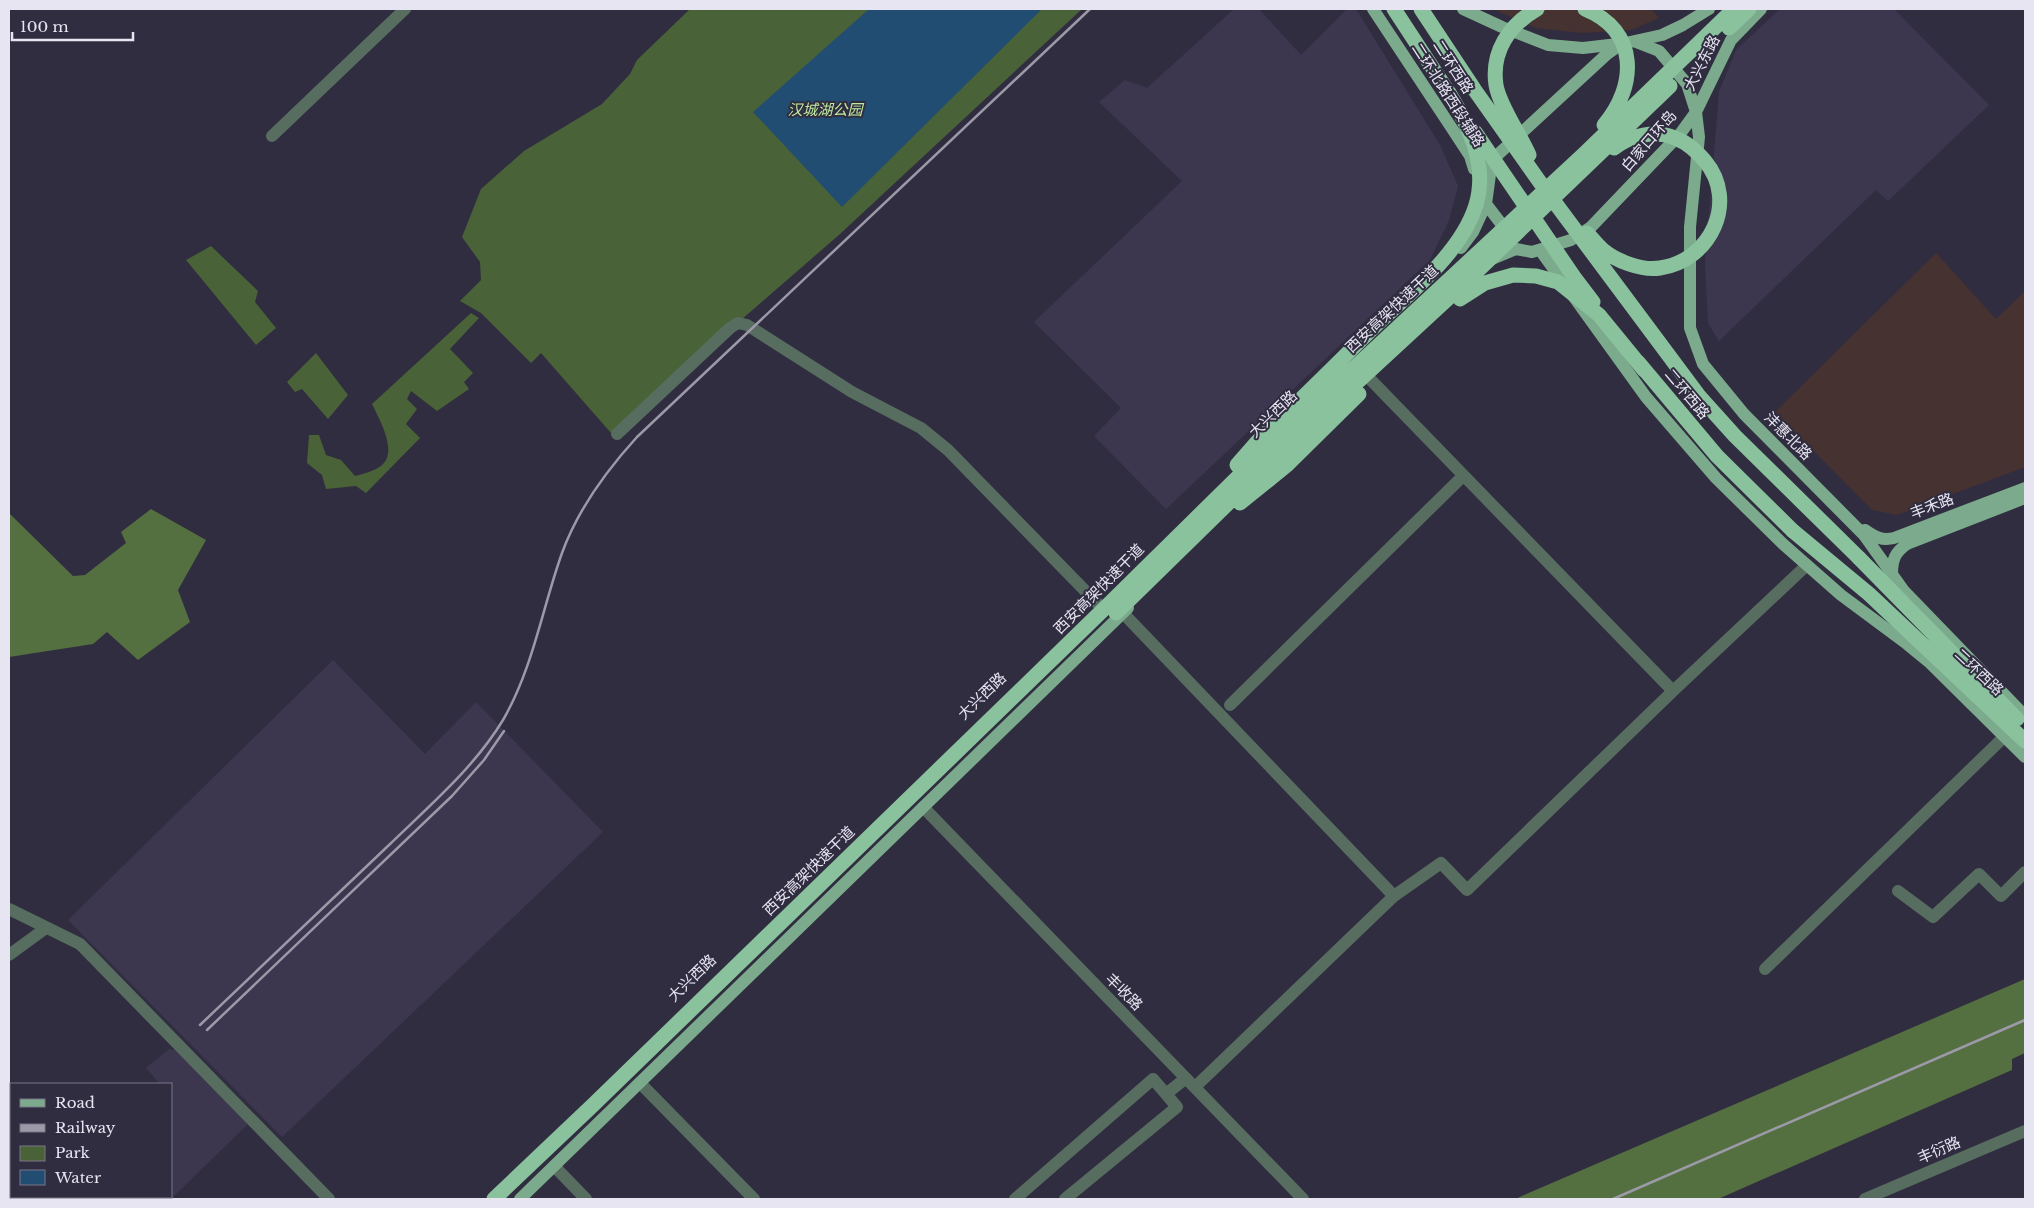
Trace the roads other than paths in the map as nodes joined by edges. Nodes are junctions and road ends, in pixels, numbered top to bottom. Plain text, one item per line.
1 (405, 9) edge
2 (1372, 9) edge
3 (1394, 9) edge
4 (1421, 9) edge
5 (1464, 9) edge
6 (1537, 9) edge
7 (1586, 9) edge
8 (1710, 9) edge
9 (1734, 9) edge
10 (1749, 9) edge
11 (1761, 9) edge
12 (1636, 42) junction
13 (1621, 44) junction
14 (1449, 93) junction
15 (1696, 112) junction
16 (272, 136) dead end
17 (1584, 154) junction
18 (1582, 171) junction
19 (1544, 188) junction
20 (1486, 204) junction
21 (1540, 250) junction
22 (1644, 370) junction
23 (1368, 378) junction
24 (617, 434) dead end
25 (1464, 476) junction
26 (2025, 488) edge
27 (2025, 498) edge
28 (1852, 523) junction
29 (1173, 548) junction
30 (1807, 565) junction
31 (1887, 577) junction
32 (1904, 591) joint
33 (1099, 605) junction
34 (1123, 614) junction
35 (1921, 642) junction
36 (1673, 692) junction
37 (1970, 701) junction
38 (1230, 705) dead end
39 (2025, 716) edge
40 (2025, 727) edge
41 (2005, 736) junction
42 (2025, 741) edge
43 (2025, 756) edge
44 (923, 807) junction
45 (2025, 872) edge
46 (1898, 891) dead end
47 (1394, 896) junction
48 (9, 909) edge
49 (46, 928) junction
50 (9, 956) edge
51 (1765, 969) dead end
52 (1186, 1078) junction
53 (640, 1083) junction
54 (1195, 1087) junction
55 (1166, 1094) junction
56 (2025, 1131) edge
57 (554, 1166) junction
58 (329, 1199) edge
59 (485, 1199) edge
60 (494, 1199) edge
61 (509, 1199) edge
62 (520, 1199) edge
63 (586, 1199) edge
64 (754, 1199) edge
65 (1015, 1199) edge
66 (1065, 1199) edge
67 (1303, 1199) edge
68 (1866, 1199) edge

1 - 16 street
2 - 20 main road, 二环北路西段辅路
3 - 14 highway, 二环西路
4 - 19 highway, 二环西路, bridge
5 - 13 main road
6 - 19 highway, bridge
7 - 17 highway, bridge
8 - 12 main road, 大兴东路
9 - 17 highway, 西安高架快速干道, bridge
10 - 18 highway, 西安高架快速干道, bridge
11 - 15 main road, 大兴东路
12 - 13 main road, 白家口环岛
12 - 15 main road, 白家口环岛
13 - 20 main road
14 - 22 highway, 二环西路, bridge
14 - 29 highway, bridge
15 - 21 main road, 白家口环岛
15 - 28 main road, 沣惠北路
17 - 29 highway, 西安高架快速干道, bridge
18 - 19 highway, bridge
18 - 29 highway, 西安高架快速干道, bridge
19 - 31 highway, 二环西路, bridge
20 - 21 main road
20 - 33 main road, 大兴西路
21 - 23 main road
21 - 30 main road
22 - 29 highway, bridge
22 - 35 highway, 二环西路, bridge
23 - 25 street
23 - 34 main road
24 - 33 street
25 - 36 street
25 - 38 street
26 - 28 main road, 丰禾路
27 - 31 main road, 丰禾路
28 - 31 main road, 沣惠北路
29 - 60 highway, 西安高架快速干道, bridge
29 - 61 highway, 西安高架快速干道, bridge
30 - 36 street
30 - 37 main road
31 - 32 highway
31 - 40 highway, 二环西路
32 - 39 main road
33 - 59 main road, 大兴西路
34 - 44 main road
34 - 47 street
35 - 37 highway
35 - 42 highway, 二环西路
36 - 47 street
37 - 41 main road
41 - 43 main road
41 - 51 street
44 - 52 street, 丰收路
44 - 53 main road
45 - 46 street
47 - 54 street
48 - 49 street
49 - 50 street
49 - 58 street
52 - 54 street, 丰收路
52 - 55 street
53 - 57 main road
53 - 64 street
54 - 67 street, 丰收路
55 - 65 street
55 - 66 street
56 - 68 street, 丰衍路
57 - 62 main road
57 - 63 street

